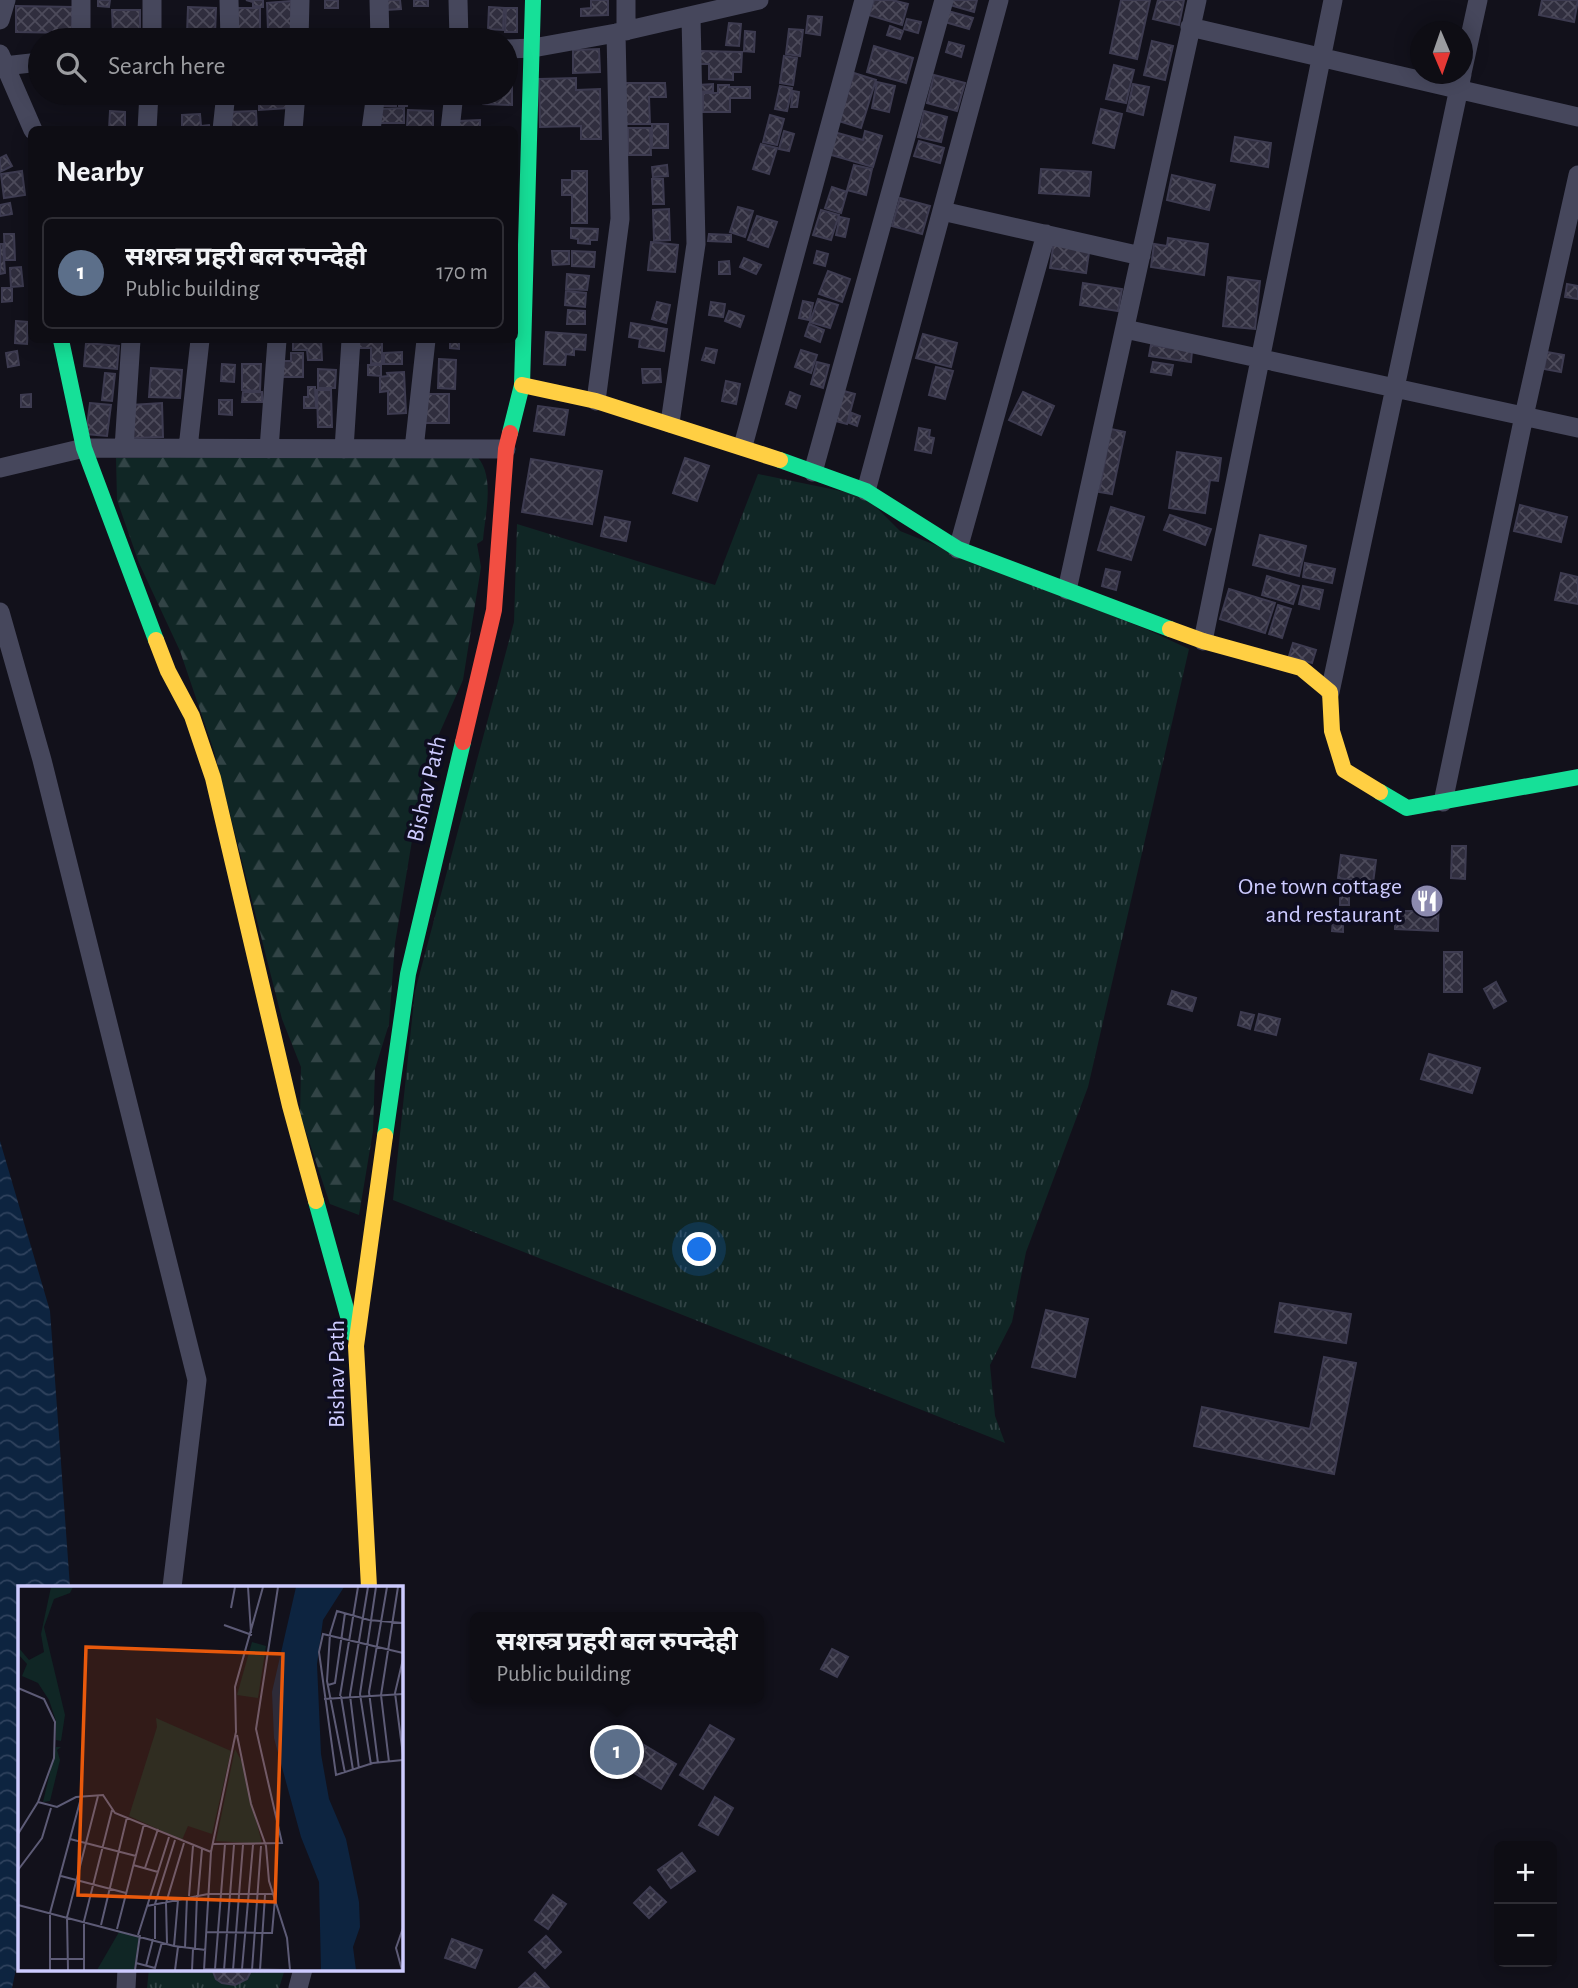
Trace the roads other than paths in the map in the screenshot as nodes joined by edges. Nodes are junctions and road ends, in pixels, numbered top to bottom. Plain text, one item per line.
1 (6, 0) edge
2 (81, 0) edge
3 (152, 0) edge
4 (229, 0) edge
5 (300, 0) edge
6 (379, 0) edge
7 (458, 0) edge
8 (533, 0) edge
9 (626, 0) edge
10 (759, 0) edge
11 (864, 0) edge
12 (944, 0) edge
13 (999, 0) edge
14 (1197, 0) edge
15 (1334, 0) edge
16 (1478, 0) edge
17 (701, 10) edge
18 (0, 20) edge
19 (1473, 23) edge
20 (1190, 27) junction
21 (81, 28) edge
22 (152, 28) edge
23 (230, 28) edge
24 (299, 28) edge
25 (380, 28) edge
26 (459, 28) edge
27 (621, 32) junction
28 (518, 48) edge
29 (533, 48) junction
30 (1322, 58) junction
31 (2, 60) edge
32 (28, 61) edge
33 (1410, 71) edge
34 (1473, 82) edge
35 (1460, 84) edge
36 (148, 105) edge
37 (225, 105) edge
38 (295, 105) edge
39 (374, 105) edge
40 (453, 105) edge
41 (1578, 117) edge
42 (31, 126) edge
43 (147, 126) edge
44 (222, 126) edge
45 (293, 126) edge
46 (372, 126) edge
47 (450, 126) edge
48 (1578, 175) edge
49 (942, 211) junction
50 (1046, 234) junction
51 (1141, 256) junction
52 (1125, 329) junction
53 (62, 343) edge
54 (131, 343) edge
55 (200, 343) edge
56 (277, 343) edge
57 (351, 343) edge
58 (426, 343) edge
59 (1261, 359) junction
60 (522, 385) junction
61 (1395, 388) junction
62 (596, 401) junction
63 (1524, 416) junction
64 (670, 423) junction
65 (1578, 428) edge
66 (743, 446) junction
67 (84, 448) junction
68 (124, 448) junction
69 (188, 448) junction
70 (269, 449) junction
71 (344, 449) junction
72 (414, 449) junction
73 (506, 449) junction
74 (0, 468) edge
75 (813, 472) junction
76 (866, 491) junction
77 (958, 549) junction
78 (1068, 590) junction
79 (0, 612) edge
80 (1203, 641) junction
81 (1330, 692) junction
82 (1578, 777) edge
83 (1443, 802) junction
84 (356, 1346) junction
85 (172, 1586) edge
86 (369, 1586) edge
87 (127, 1970) edge
88 (303, 1970) edge
89 (126, 1988) edge
90 (298, 1988) edge

1 - 18 street
2 - 21 street
3 - 22 street
4 - 23 street
5 - 24 street
6 - 25 street
7 - 26 street
8 - 29 street, Bishav Path
9 - 27 street
10 - 17 street
11 - 66 street
12 - 75 street
13 - 49 street
14 - 20 street
15 - 30 street
16 - 19 street
17 - 27 street
17 - 64 street
20 - 30 street
20 - 51 street
27 - 29 street
27 - 62 street
28 - 29 street
29 - 60 street, Bishav Path
30 - 33 street
30 - 59 street
31 - 32 street
31 - 42 street
34 - 41 street
35 - 61 street
36 - 43 street
37 - 44 street
38 - 45 street
39 - 46 street
40 - 47 street
48 - 63 street
49 - 50 street
49 - 76 street
50 - 51 street
50 - 77 street
51 - 52 street
52 - 59 street
52 - 78 street
53 - 67 street
54 - 68 street
55 - 69 street
56 - 70 street
57 - 71 street
58 - 72 street
59 - 61 street
59 - 80 street
60 - 62 street
60 - 73 street, Bishav Path
61 - 63 street
61 - 81 street
62 - 64 street
63 - 65 street
63 - 83 street
64 - 66 street
66 - 75 street
67 - 68 street
67 - 74 street
67 - 84 street
68 - 69 street
69 - 70 street
70 - 71 street
71 - 72 street
72 - 73 street
73 - 84 street, Bishav Path
75 - 76 street
76 - 77 street
77 - 78 street
78 - 80 street
79 - 85 street
80 - 81 street
81 - 83 street
82 - 83 street
84 - 86 street, Bishav Path
87 - 89 street
88 - 90 street

